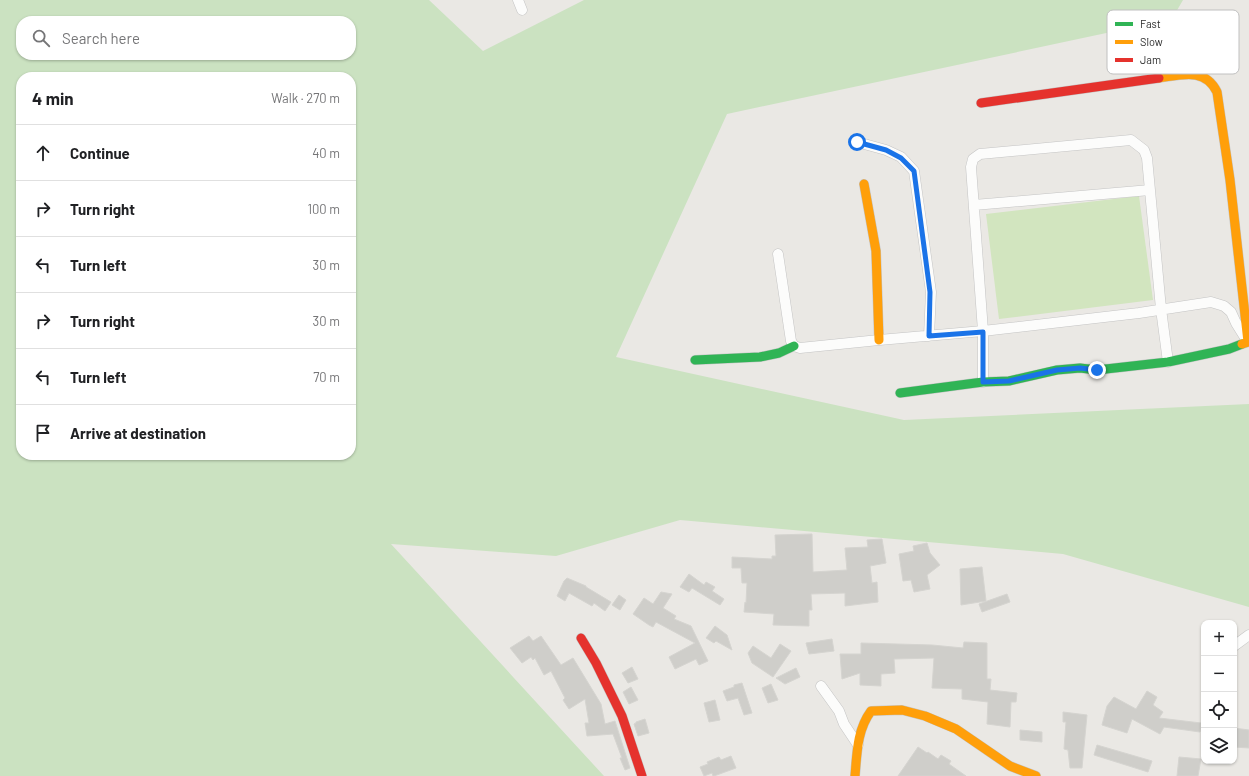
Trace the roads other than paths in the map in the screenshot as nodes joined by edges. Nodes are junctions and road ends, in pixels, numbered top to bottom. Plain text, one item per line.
1 (518, 0) edge
2 (522, 10) dead end
3 (981, 103) dead end
4 (857, 142) dead end
5 (864, 184) dead end
6 (1150, 190) junction
7 (974, 205) junction
8 (778, 254) dead end
9 (1161, 309) junction
10 (983, 332) junction
11 (929, 336) junction
12 (879, 340) junction
13 (1249, 342) edge
14 (794, 346) junction
15 (695, 360) dead end
16 (1168, 362) junction
17 (983, 382) junction
18 (900, 393) dead end
19 (1249, 635) edge
20 (581, 638) dead end
21 (1237, 644) edge
22 (821, 686) dead end
23 (858, 745) junction
24 (642, 776) edge
25 (855, 776) edge
26 (1036, 776) edge

1 - 2 street
3 - 13 street
4 - 11 street
5 - 12 street
6 - 7 street
6 - 7 street
6 - 9 street
7 - 10 street
8 - 14 street
9 - 10 street
9 - 13 street
9 - 16 street
10 - 11 street
10 - 17 street
11 - 12 street
12 - 14 street
13 - 16 street
14 - 15 street
16 - 17 street
17 - 18 street
19 - 21 street
20 - 24 street
22 - 23 street
23 - 25 street
23 - 26 street

